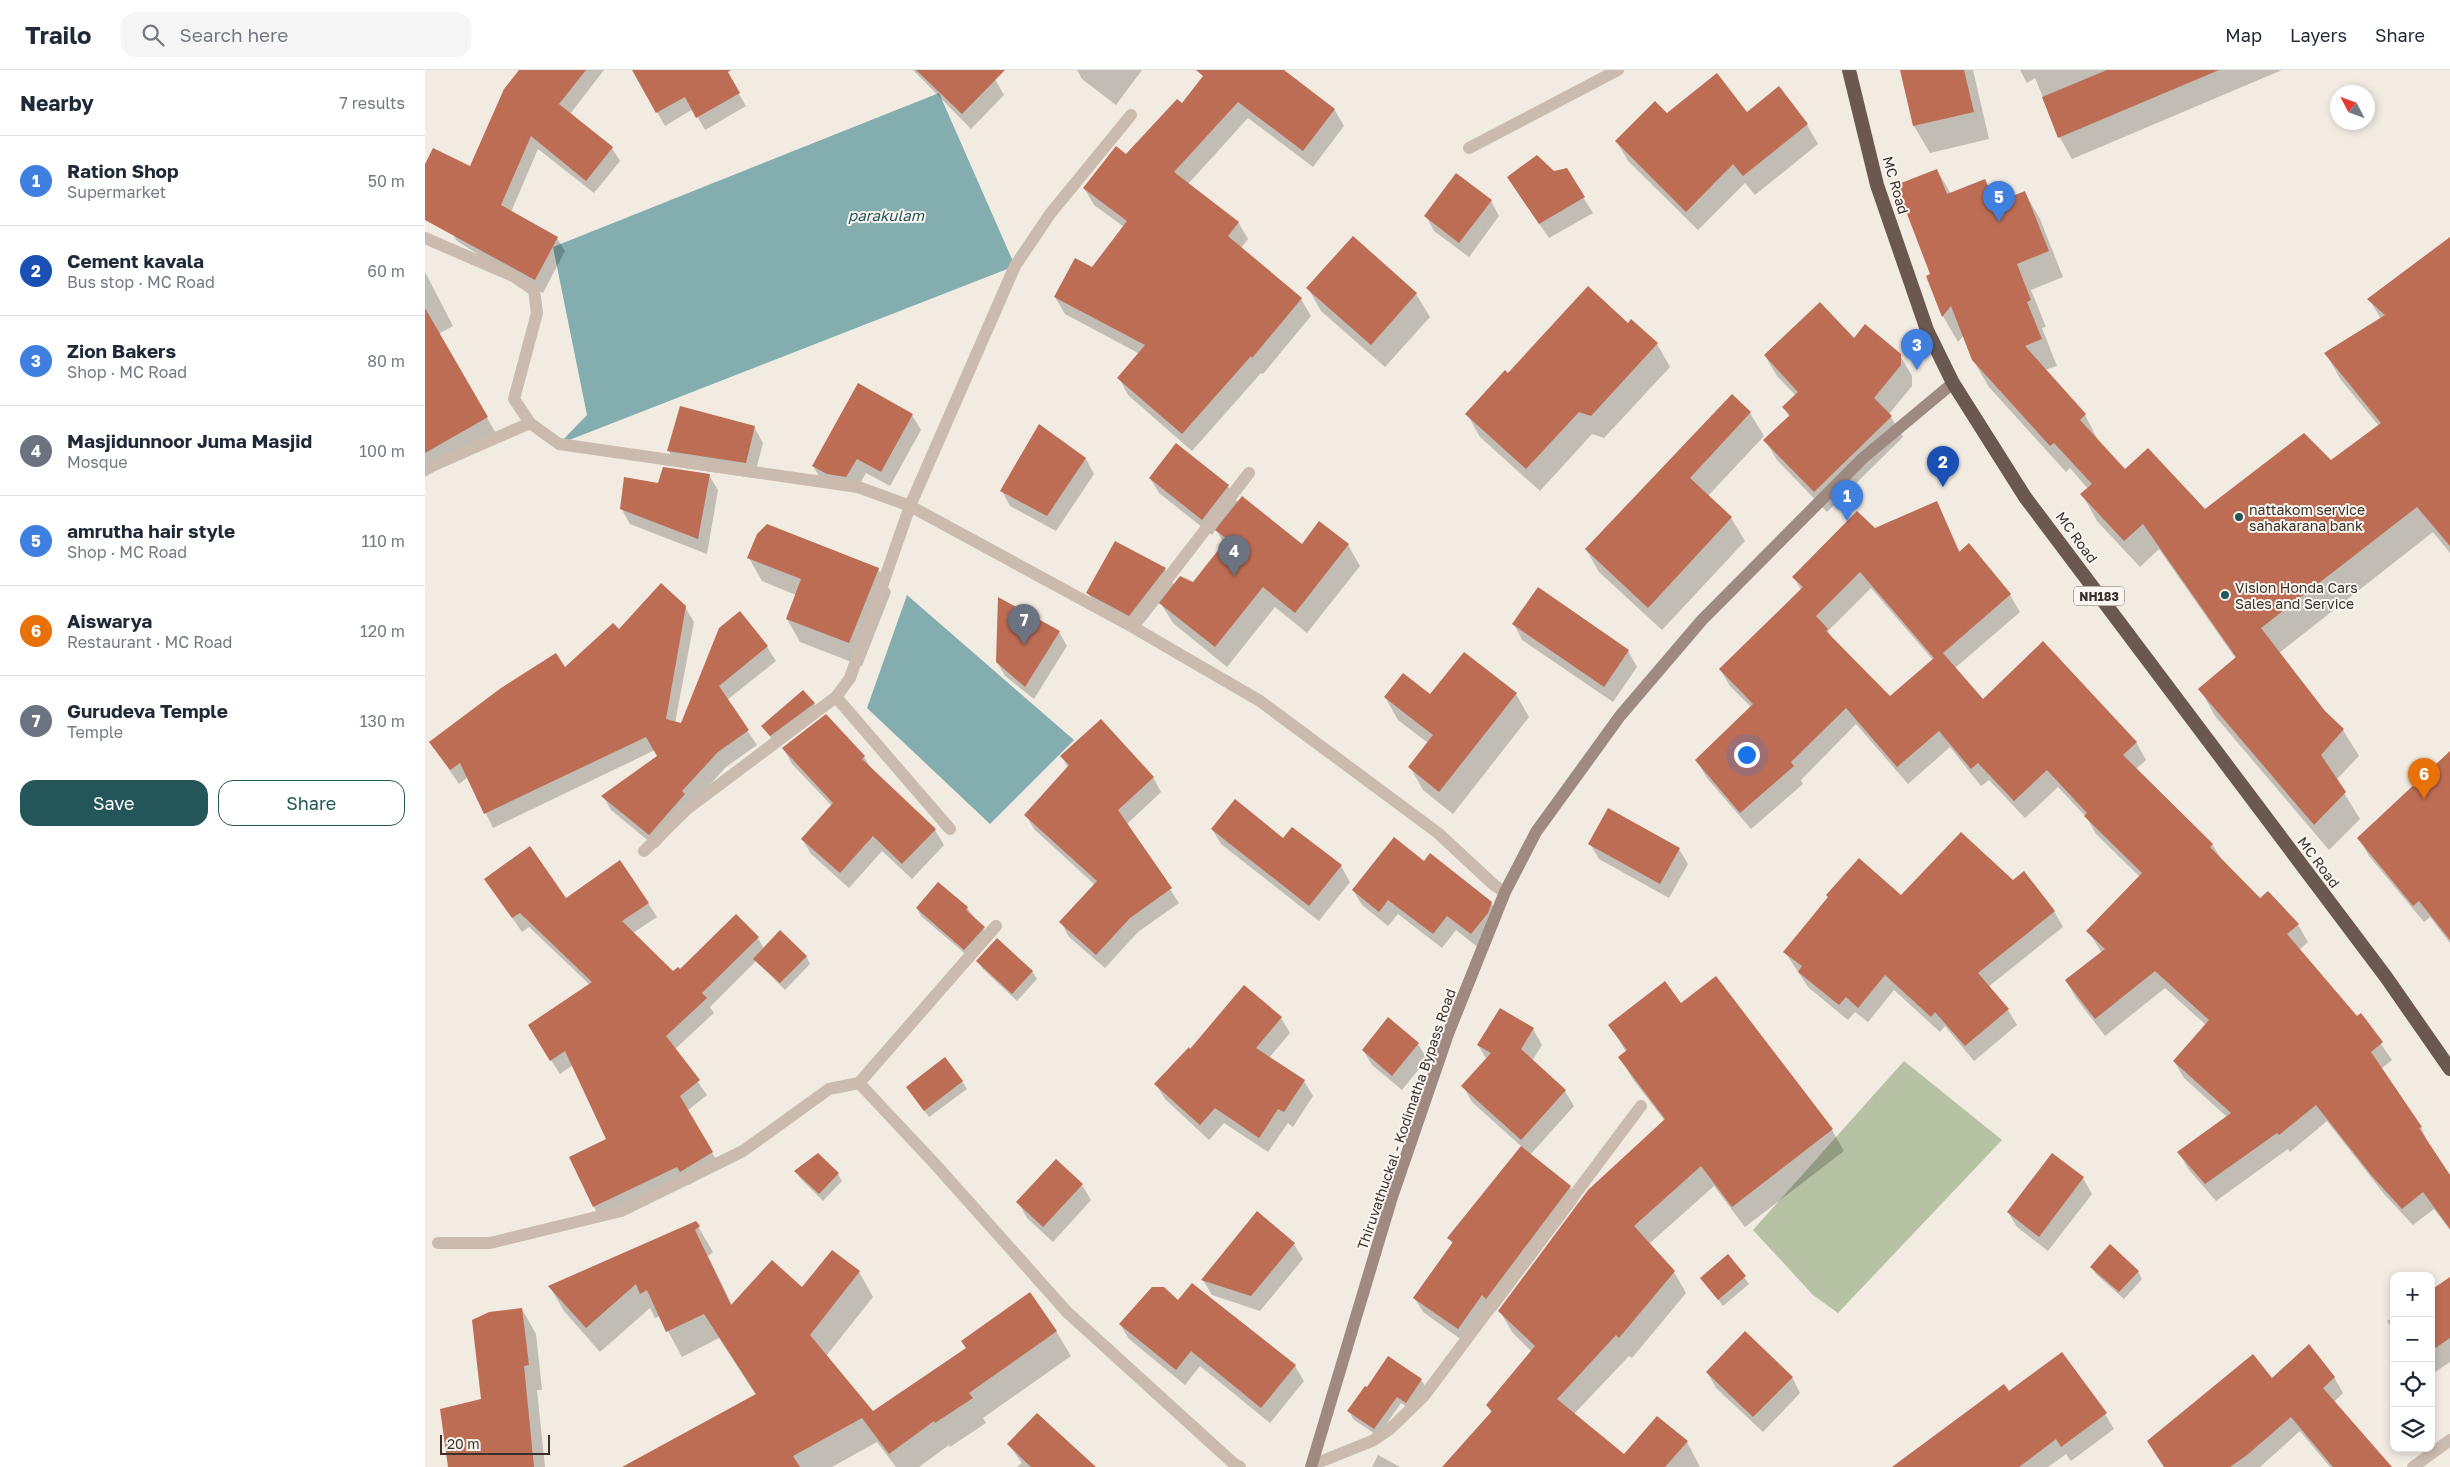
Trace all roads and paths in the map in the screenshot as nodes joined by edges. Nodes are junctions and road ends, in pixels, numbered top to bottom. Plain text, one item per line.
1 (1618, 70) edge
2 (1849, 70) edge
3 (1131, 115) dead end
4 (1469, 148) dead end
5 (425, 238) edge
6 (1953, 383) junction
7 (530, 423) junction
8 (425, 468) edge
9 (1249, 473) dead end
10 (910, 506) junction
11 (1131, 626) junction
12 (836, 697) junction
13 (951, 829) dead end
14 (644, 851) dead end
15 (1505, 892) junction
16 (996, 926) dead end
17 (2450, 1068) edge
18 (859, 1083) junction
19 (1641, 1106) dead end
20 (438, 1243) dead end
21 (2450, 1440) edge
22 (1311, 1466) edge
23 (1241, 1467) edge
24 (2413, 1467) edge

1 - 4 street
2 - 6 highway, MC Road / NH183
3 - 10 street
5 - 7 street
6 - 15 main road, Thiruvathuckal - Kodimatha Bypass Road
6 - 17 highway, MC Road / NH183
7 - 8 street
7 - 10 street
9 - 11 street
10 - 11 street
10 - 12 street
11 - 15 street
12 - 13 street
12 - 14 street
15 - 22 main road, Thiruvathuckal - Kodimatha Bypass Road
16 - 18 street
18 - 20 street
18 - 23 street
19 - 22 street
21 - 24 street

